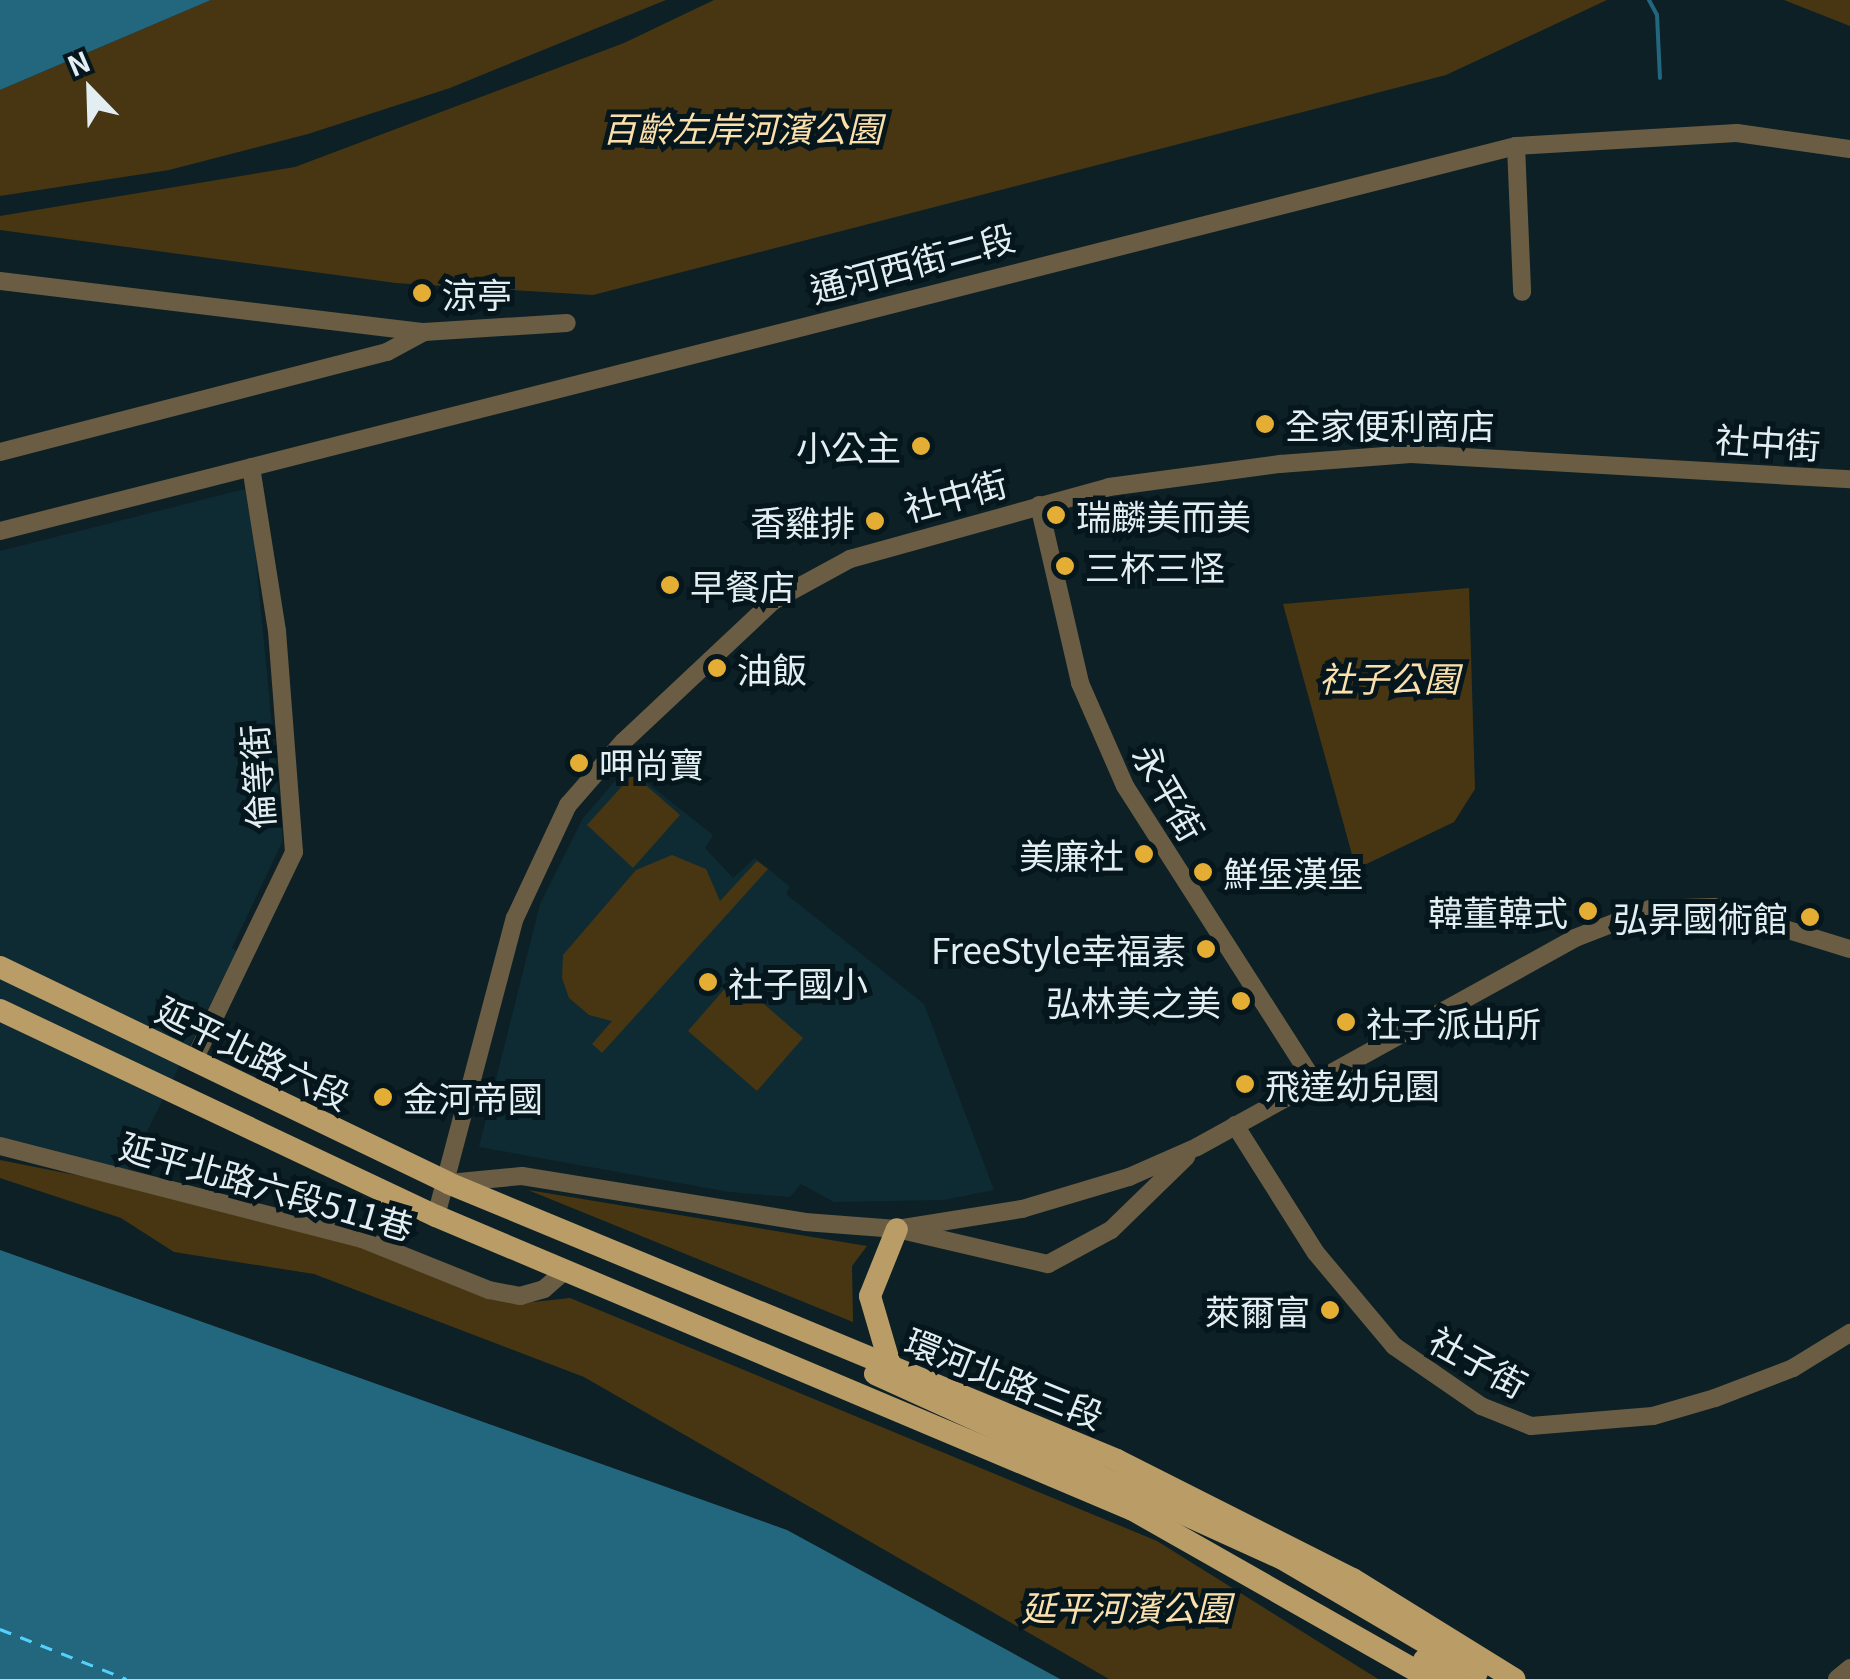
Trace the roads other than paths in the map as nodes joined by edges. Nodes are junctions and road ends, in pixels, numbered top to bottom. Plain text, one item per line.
1 (1516, 146) junction
2 (1850, 149) edge
3 (0, 281) edge
4 (1522, 292) dead end
5 (567, 323) dead end
6 (424, 332) junction
7 (0, 452) edge
8 (251, 467) junction
9 (1850, 480) edge
10 (1039, 504) junction
11 (0, 531) edge
12 (1850, 949) edge
13 (0, 967) edge
14 (0, 1010) edge
15 (193, 1062) junction
16 (1314, 1081) junction
17 (1235, 1125) junction
18 (0, 1146) edge
19 (1197, 1146) junction
20 (448, 1184) junction
21 (436, 1216) junction
22 (898, 1228) junction
23 (566, 1270) junction
24 (1850, 1333) edge
25 (890, 1368) junction
26 (1204, 1548) junction
27 (1850, 1668) edge
28 (1431, 1679) edge
29 (1455, 1679) edge
30 (1486, 1679) edge
31 (1514, 1679) edge
32 (1837, 1679) edge

1 - 2 street, 通河西街二段
1 - 4 street
1 - 8 street, 通河西街二段
3 - 6 street
5 - 6 street
6 - 7 street
8 - 11 street, 通河西街二段
8 - 15 street, 倫等街
9 - 10 street, 社中街
10 - 16 street, 永平街
10 - 20 street, 社中街
12 - 16 street
13 - 15 main road, 延平北路六段
14 - 21 main road, 延平北路六段
15 - 20 main road, 延平北路六段
16 - 17 street
17 - 19 street
17 - 24 street, 社子街
18 - 23 street, 延平北路六段511巷
19 - 22 street
19 - 22 street
20 - 21 street, 社中街
20 - 22 street
20 - 25 main road, 環河北路三段
21 - 23 main road, 環河北路三段
21 - 30 main road
22 - 25 main road
23 - 26 main road, 環河北路三段
25 - 31 main road, 環河北路三段
26 - 28 main road, 環河北路三段
26 - 29 main road
27 - 32 street

